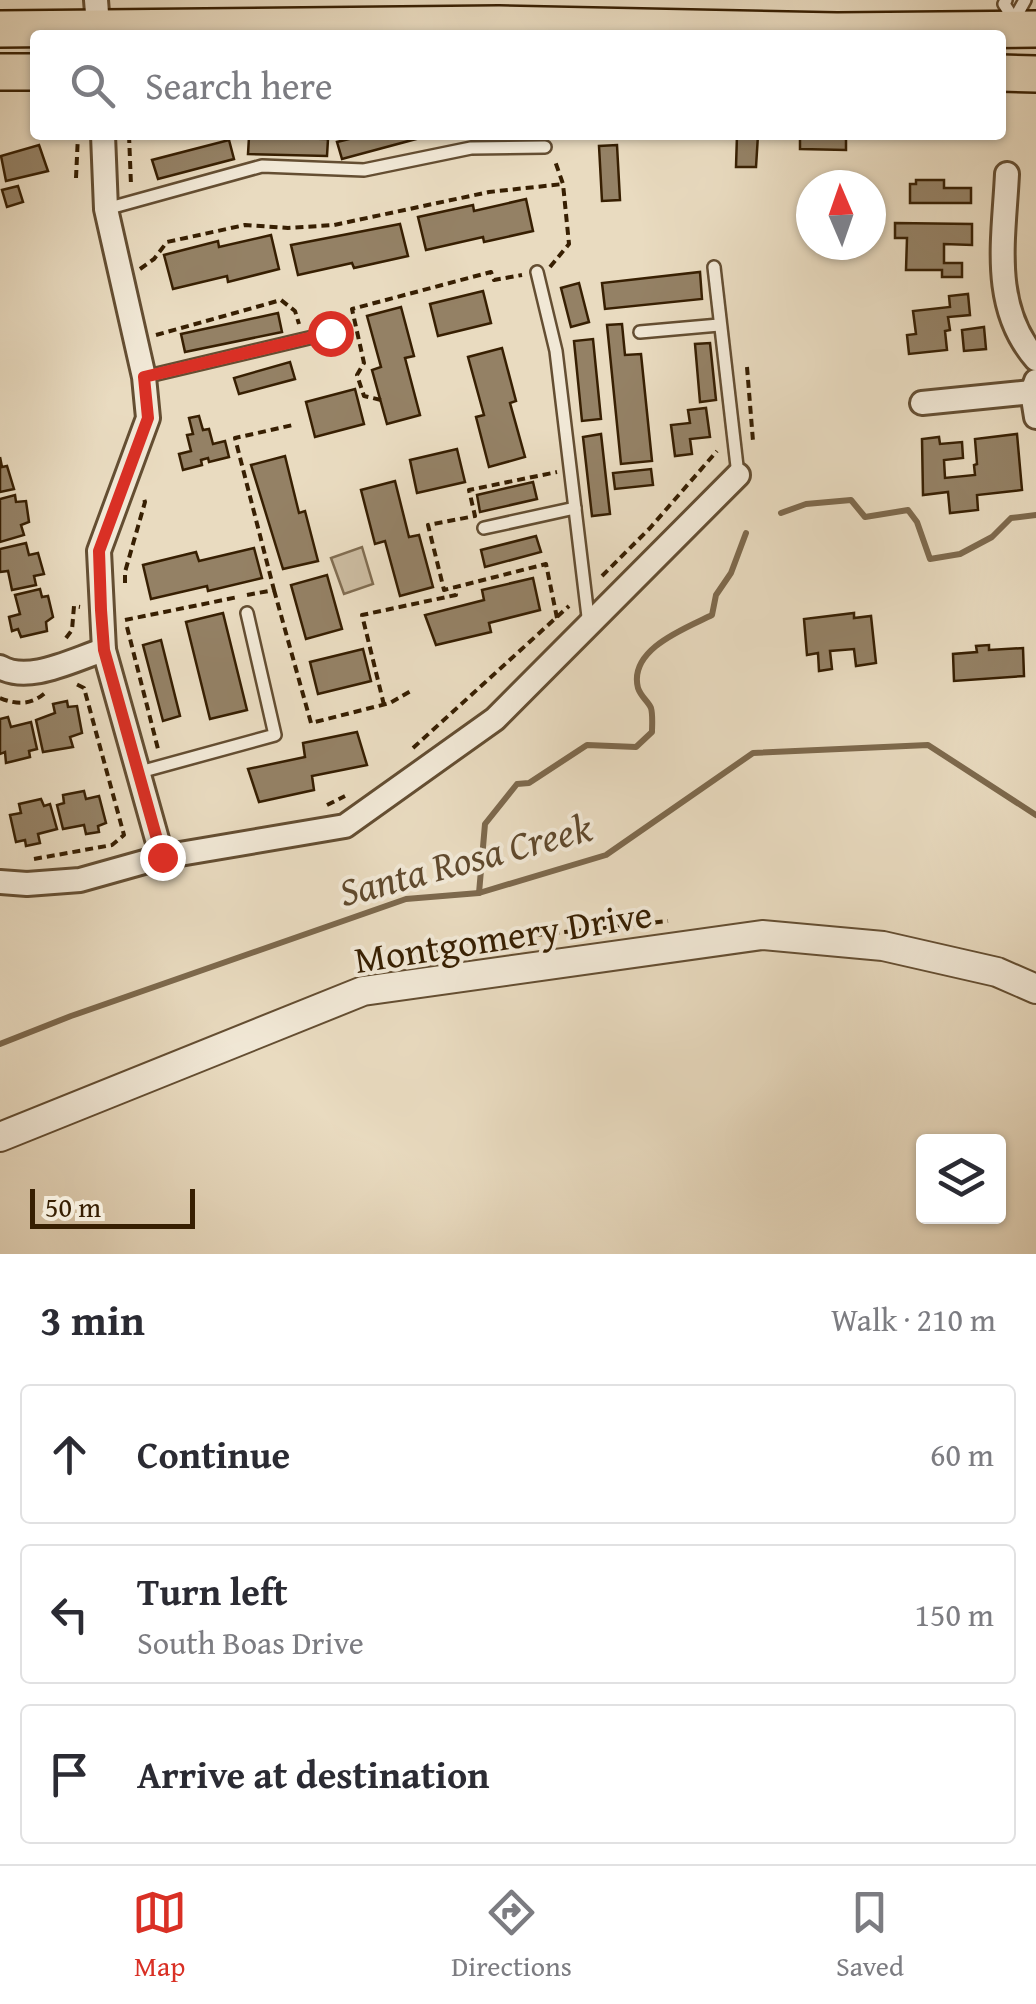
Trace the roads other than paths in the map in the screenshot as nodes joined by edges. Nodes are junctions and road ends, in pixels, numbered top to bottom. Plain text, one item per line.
1 (648, 14) edge
2 (1020, 16) edge
3 (97, 20) edge
4 (0, 29) edge
5 (0, 72) edge
6 (30, 72) edge
7 (1006, 74) edge
8 (1036, 74) edge
9 (102, 140) edge
10 (545, 147) road end
11 (1006, 174) dead end
12 (106, 209) junction
13 (714, 267) dead end
14 (537, 272) road end
15 (719, 324) junction
16 (640, 332) dead end
17 (330, 333) dead end
18 (1036, 359) edge
19 (144, 377) junction
20 (1034, 387) edge
21 (922, 403) dead end
22 (1036, 417) edge
23 (738, 475) joint
24 (575, 508) junction
25 (484, 528) dead end
26 (247, 613) dead end
27 (589, 625) junction
28 (104, 650) junction
29 (0, 666) edge
30 (140, 772) junction
31 (162, 857) junction
32 (0, 882) edge
33 (1036, 989) edge
34 (0, 1137) edge

1 - 2 main road
1 - 3 main road
3 - 4 main road
5 - 6 main road
7 - 8 main road
9 - 12 street
10 - 12 lane
11 - 18 street
12 - 19 street
13 - 15 lane
14 - 24 lane
15 - 16 lane
15 - 23 lane
17 - 19 lane
19 - 28 street
20 - 21 street
20 - 22 street
23 - 27 street
24 - 25 lane
24 - 27 lane
26 - 30 lane
27 - 31 street
28 - 29 street
28 - 30 street
30 - 31 street
31 - 32 street
33 - 34 street, Montgomery Drive

